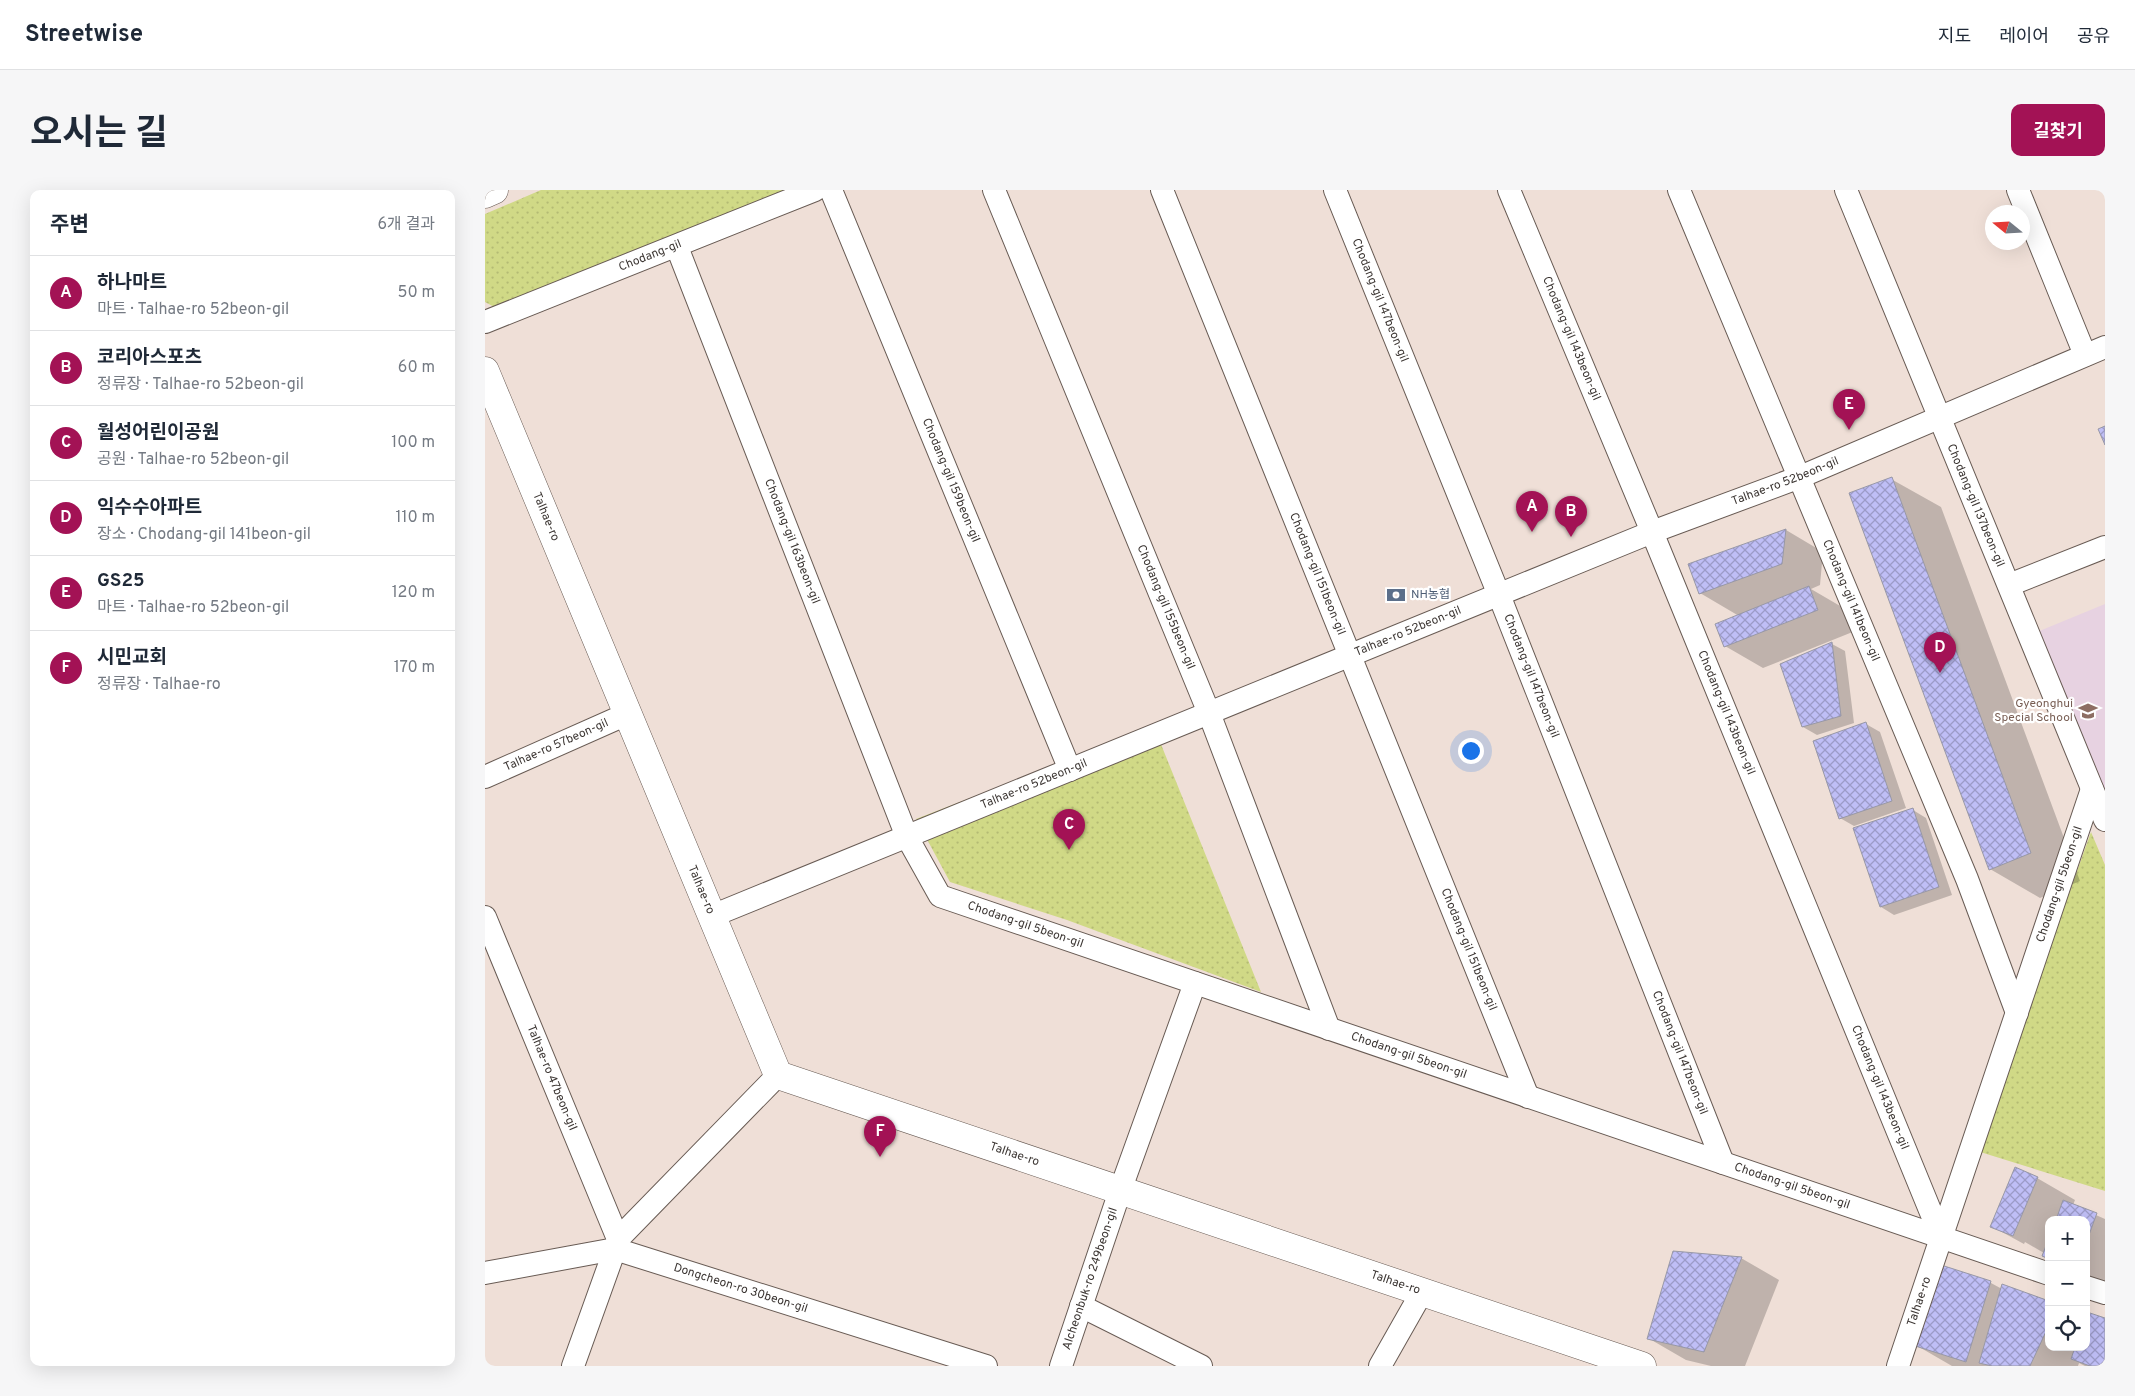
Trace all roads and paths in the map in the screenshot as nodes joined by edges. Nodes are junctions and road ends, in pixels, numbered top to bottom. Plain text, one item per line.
1 (495, 190) edge
2 (815, 190) edge
3 (831, 190) edge
4 (994, 190) edge
5 (1162, 190) edge
6 (1335, 190) edge
7 (1509, 190) edge
8 (1679, 190) edge
9 (1846, 190) edge
10 (2018, 190) edge
11 (485, 194) edge
12 (677, 247) junction
13 (485, 322) edge
14 (2095, 351) edge
15 (485, 372) edge
16 (1938, 418) junction
17 (1800, 476) junction
18 (1652, 532) junction
19 (2105, 547) edge
20 (2009, 585) junction
21 (1499, 595) junction
22 (1351, 655) junction
23 (1209, 713) junction
24 (627, 714) junction
25 (1071, 770) junction
26 (485, 777) edge
27 (2092, 789) junction
28 (2105, 820) edge
29 (907, 837) junction
30 (712, 916) junction
31 (485, 917) edge
32 (1195, 983) junction
33 (2017, 1013) junction
34 (1329, 1029) junction
35 (778, 1075) junction
36 (1528, 1097) junction
37 (1723, 1163) junction
38 (1121, 1191) junction
39 (1941, 1237) junction
40 (617, 1244) junction
41 (485, 1273) edge
42 (2045, 1273) edge
43 (2090, 1288) edge
44 (1422, 1292) junction
45 (2105, 1293) edge
46 (1081, 1306) junction
47 (573, 1366) edge
48 (986, 1366) edge
49 (1061, 1366) edge
50 (1201, 1366) edge
51 (1380, 1366) edge
52 (1642, 1366) edge
53 (1898, 1366) edge

1 - 11 street
2 - 12 street, Chodang-gil
3 - 25 street, Chodang-gil 159beon-gil
4 - 23 street, Chodang-gil 155beon-gil
5 - 22 street, Chodang-gil 151beon-gil
6 - 21 street, Chodang-gil 147beon-gil
7 - 18 street, Chodang-gil 143beon-gil
8 - 17 street, Chodang-gil 141beon-gil
9 - 16 street, Chodang-gil 137beon-gil
10 - 14 street
12 - 13 street, Chodang-gil
12 - 29 street, Chodang-gil 163beon-gil
14 - 16 street, Talhae-ro 52beon-gil
15 - 24 street, Talhae-ro
16 - 17 street, Talhae-ro 52beon-gil
16 - 20 street, Chodang-gil 137beon-gil
17 - 18 street, Talhae-ro 52beon-gil
17 - 33 street, Chodang-gil 141beon-gil
18 - 21 street, Talhae-ro 52beon-gil
18 - 39 street, Chodang-gil 143beon-gil
19 - 20 street
20 - 27 street, Chodang-gil 137beon-gil
21 - 22 street, Talhae-ro 52beon-gil
21 - 37 street, Chodang-gil 147beon-gil
22 - 23 street, Talhae-ro 52beon-gil
22 - 36 street, Chodang-gil 151beon-gil
23 - 25 street, Talhae-ro 52beon-gil
23 - 34 street, Chodang-gil 155beon-gil
24 - 26 street, Talhae-ro 57beon-gil
24 - 30 street, Talhae-ro
25 - 29 street, Talhae-ro 52beon-gil
27 - 28 street, Chodang-gil 137beon-gil
27 - 33 street, Chodang-gil 5beon-gil
29 - 30 street, Talhae-ro 52beon-gil
29 - 32 street, Chodang-gil 5beon-gil
30 - 35 street, Talhae-ro
31 - 40 street, Talhae-ro 47beon-gil
32 - 34 street, Chodang-gil 5beon-gil
32 - 38 street
33 - 39 street, Chodang-gil 5beon-gil
34 - 36 street, Chodang-gil 5beon-gil
35 - 38 street, Talhae-ro
35 - 40 street
36 - 37 street, Chodang-gil 5beon-gil
37 - 39 street, Chodang-gil 5beon-gil
38 - 44 street, Talhae-ro
38 - 46 street, Alcheonbuk-ro 249beon-gil
39 - 42 street, Chodang-gil 5beon-gil
39 - 53 street, Talhae-ro
40 - 41 street
40 - 47 street
40 - 48 street, Dongcheon-ro 30beon-gil
43 - 45 street
44 - 51 street
44 - 52 street, Talhae-ro
46 - 49 street, Alcheonbuk-ro 249beon-gil
46 - 50 street

